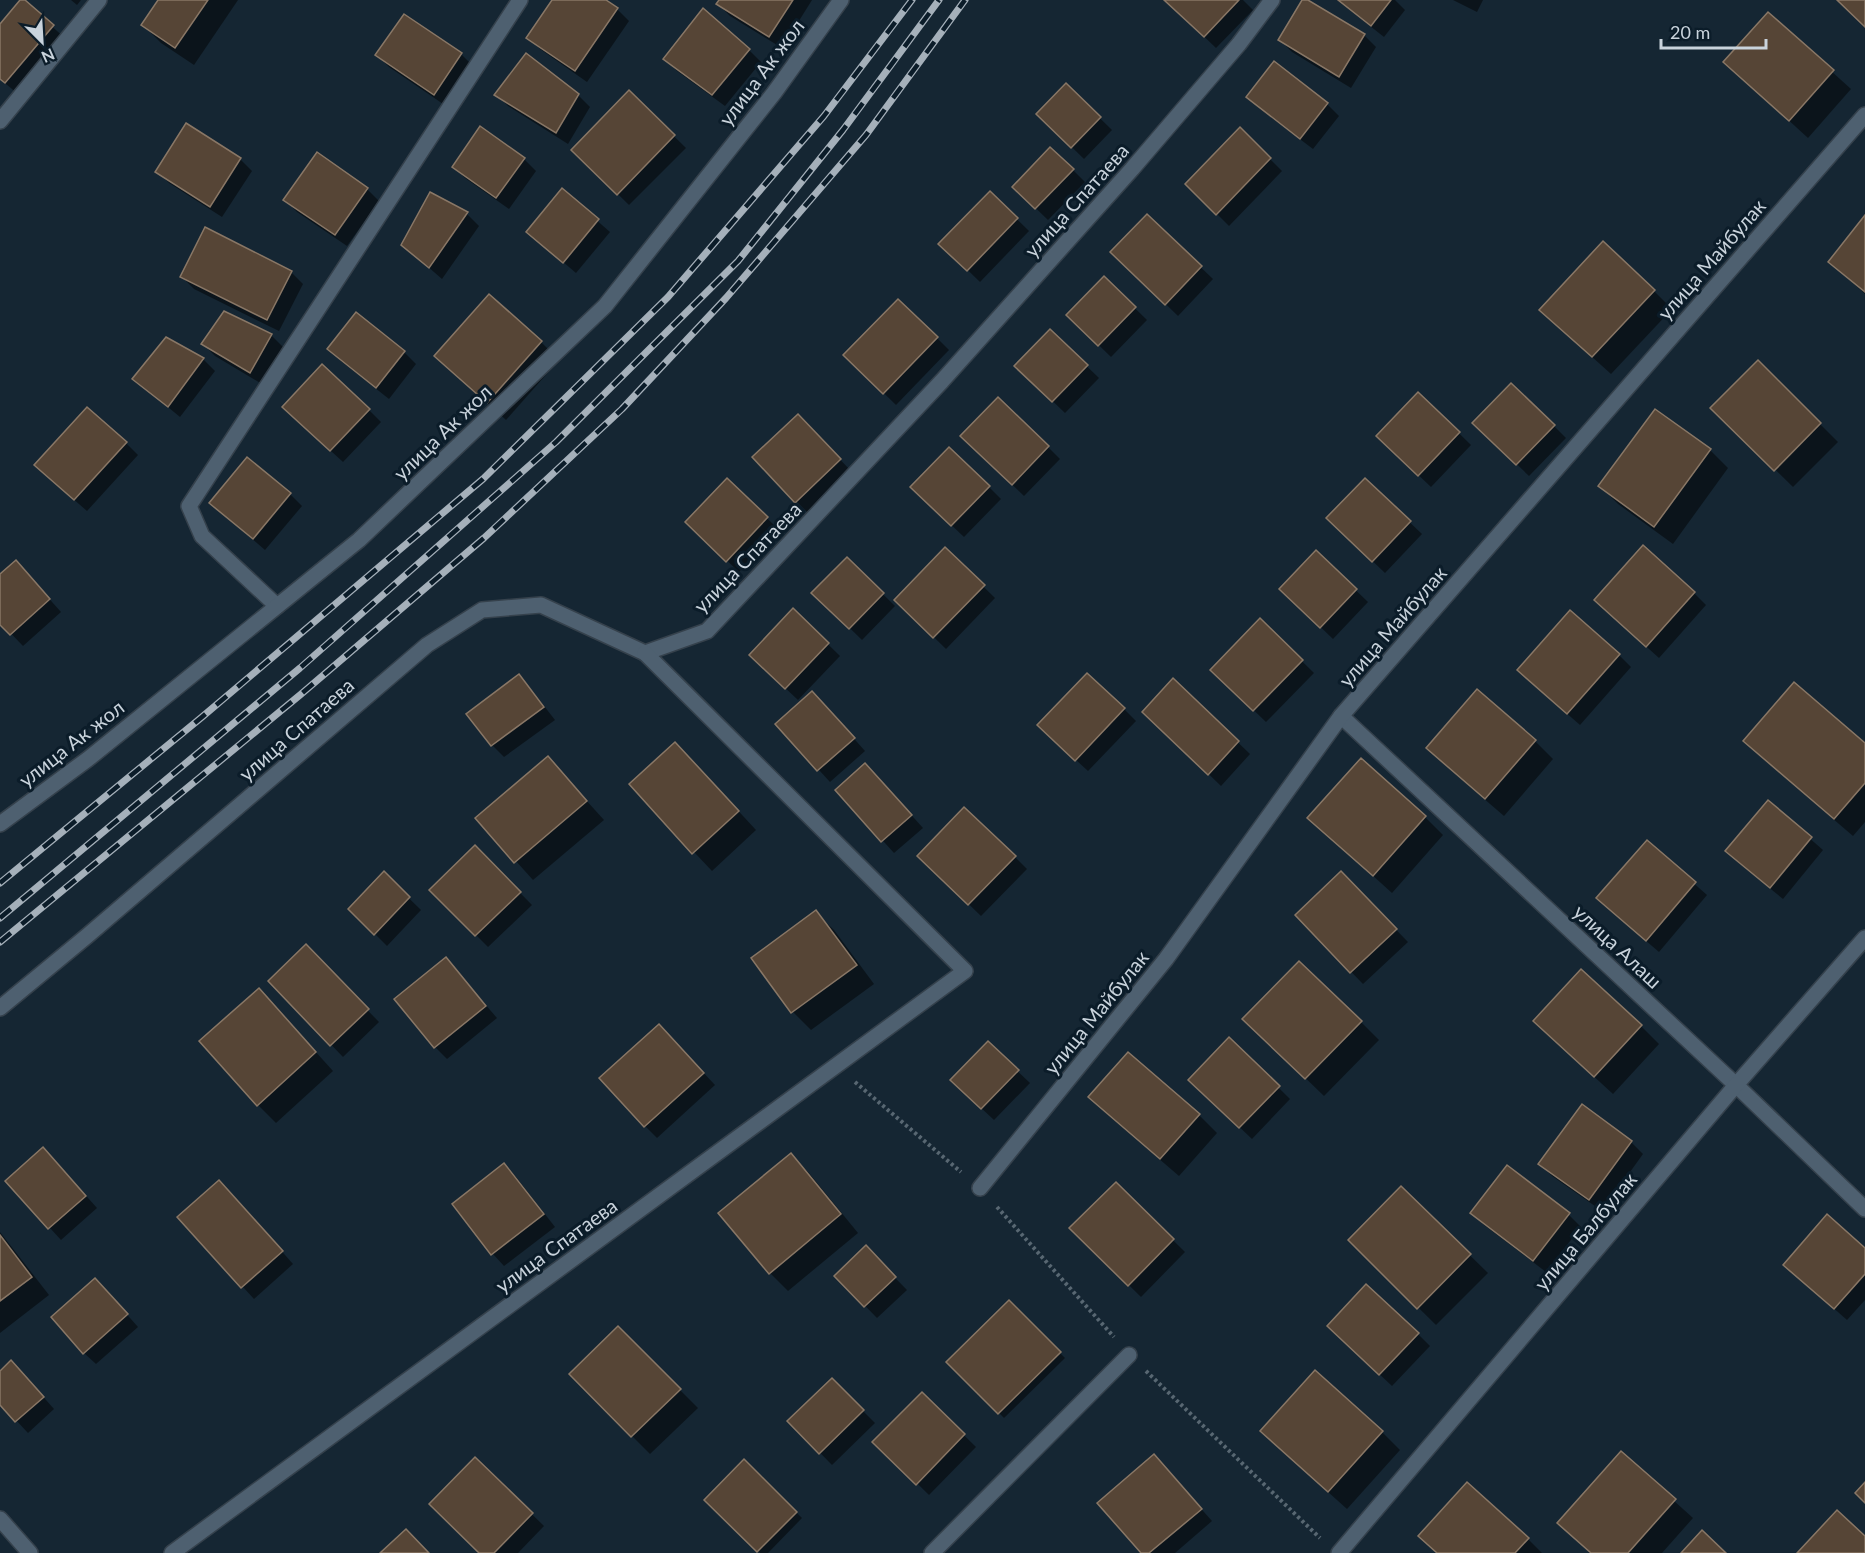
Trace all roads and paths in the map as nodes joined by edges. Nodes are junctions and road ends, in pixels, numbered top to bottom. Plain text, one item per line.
1 (99, 0) edge
2 (520, 0) edge
3 (841, 0) edge
4 (1272, 0) edge
5 (1865, 115) edge
6 (0, 121) edge
7 (277, 606) junction
8 (645, 653) junction
9 (1341, 716) junction
10 (0, 824) edge
11 (1865, 938) edge
12 (0, 1008) edge
13 (836, 1065) junction
14 (1736, 1085) junction
15 (980, 1188) junction
16 (1865, 1209) edge
17 (1129, 1355) junction
18 (0, 1519) edge
19 (1333, 1549) edge
20 (30, 1553) edge
21 (172, 1553) edge
22 (932, 1553) edge

1 - 6 street
2 - 7 street
3 - 7 street, улица Ак жол
4 - 8 street, улица Спатаева
5 - 9 street, улица Майбулак
7 - 10 street, улица Ак жол
8 - 12 street, улица Спатаева
8 - 13 street, улица Спатаева
9 - 14 street, улица Алаш
9 - 15 street, улица Майбулак
11 - 14 street, улица Балбулак
13 - 15 path
13 - 21 street, улица Спатаева
14 - 16 street, улица Алаш
14 - 19 street, улица Балбулак
15 - 17 path
17 - 19 path
17 - 22 street
18 - 20 street

